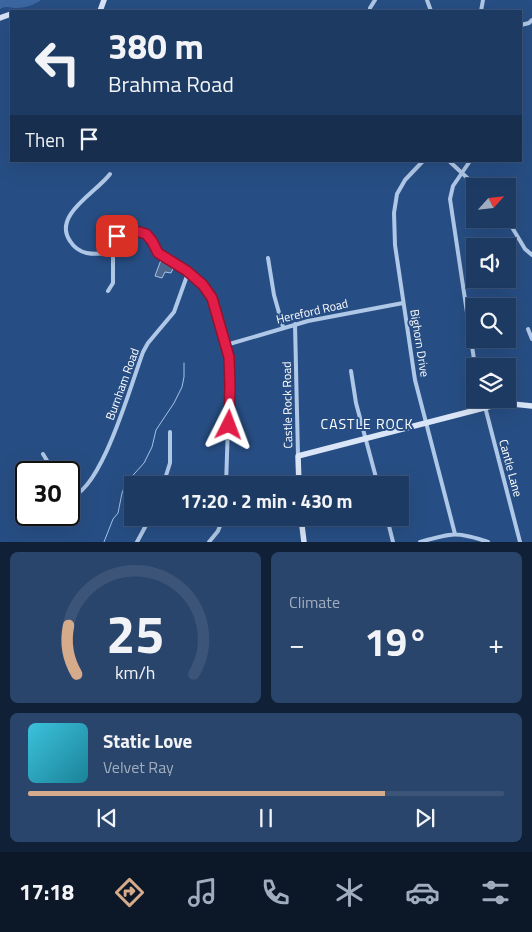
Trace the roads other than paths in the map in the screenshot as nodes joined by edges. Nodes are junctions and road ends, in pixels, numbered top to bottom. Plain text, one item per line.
1 (374, 0) edge
2 (370, 8) dead end
3 (422, 162) edge
4 (450, 162) edge
5 (469, 162) edge
6 (461, 173) junction
7 (110, 174) dead end
8 (467, 178) edge
9 (512, 228) edge
10 (112, 253) junction
11 (532, 255) edge
12 (268, 258) dead end
13 (188, 273) junction
14 (108, 291) dead end
15 (403, 303) junction
16 (295, 324) junction
17 (283, 327) junction
18 (528, 329) dead end
19 (532, 339) edge
20 (226, 345) junction
21 (474, 358) edge
22 (351, 371) dead end
23 (516, 404) edge
24 (532, 406) edge
25 (481, 408) edge
26 (485, 408) edge
27 (426, 422) junction
28 (170, 432) dead end
29 (366, 438) junction
30 (43, 454) dead end
31 (298, 456) junction
32 (47, 461) edge
33 (166, 476) edge
34 (226, 476) edge
35 (299, 476) edge
36 (376, 476) edge
37 (80, 493) edge
38 (146, 526) edge
39 (220, 526) edge
40 (302, 526) edge
41 (389, 526) edge
42 (455, 534) junction
43 (137, 542) edge
44 (210, 542) edge
45 (304, 542) edge
46 (394, 542) edge
47 (420, 542) edge
48 (488, 542) edge
49 (520, 542) edge

1 - 2 street
3 - 15 street, Bighorn Drive
4 - 6 street
5 - 6 street
6 - 8 street
6 - 21 street
7 - 10 street
9 - 11 street
10 - 13 street
10 - 14 street
12 - 17 street
13 - 20 street
13 - 37 street, Burnham Road
15 - 16 street, Hereford Road
15 - 27 street, Bighorn Drive
16 - 17 street, Hereford Road
16 - 31 street, Castle Rock Road
17 - 20 street, Hereford Road
18 - 19 street
20 - 34 street
22 - 29 street
23 - 24 street
25 - 27 street
26 - 49 street, Cantle Lane
27 - 29 street
27 - 42 street, Bighorn Drive
28 - 33 street
29 - 31 street
29 - 36 street
30 - 32 street
31 - 35 street, Castle Rock Road
38 - 43 street
39 - 44 street
40 - 45 street
41 - 46 street
42 - 47 street
42 - 48 street

